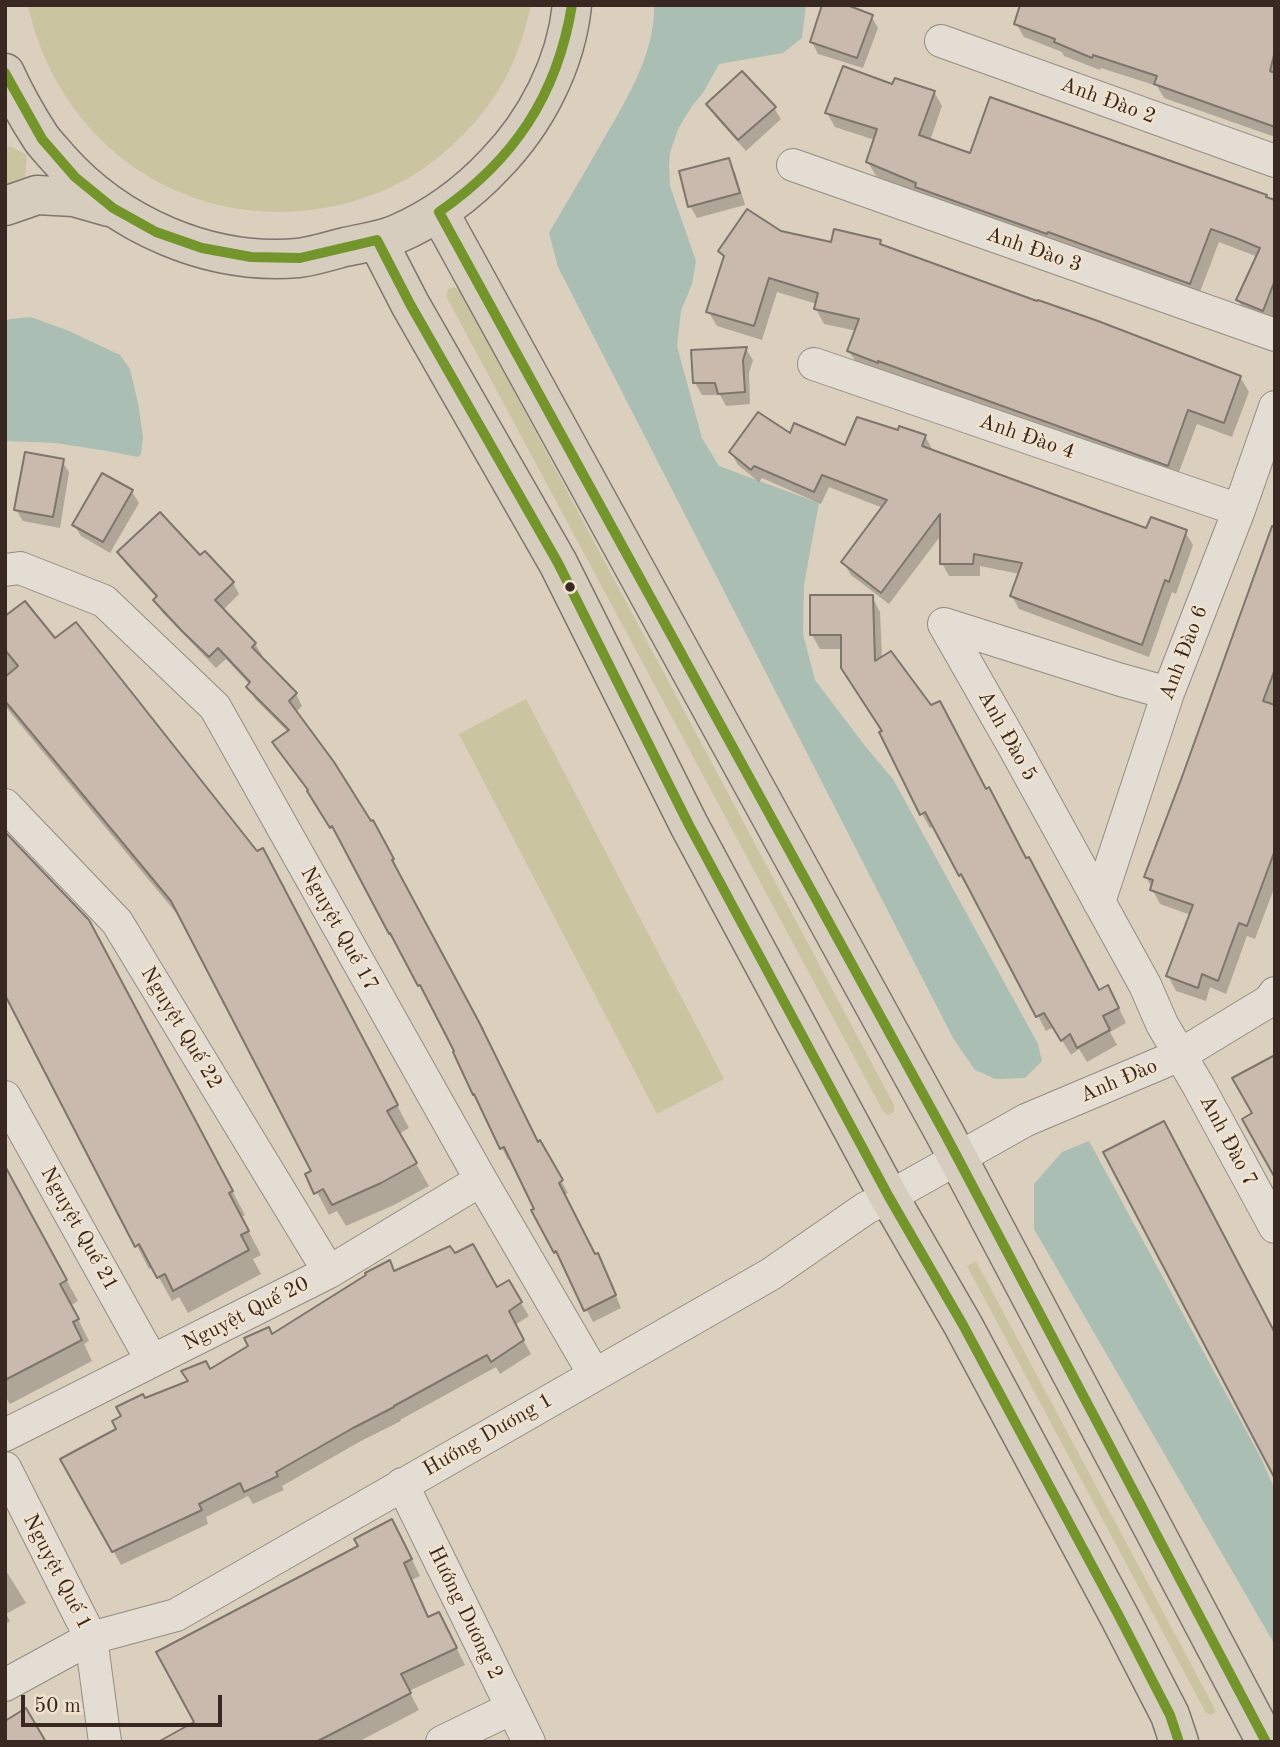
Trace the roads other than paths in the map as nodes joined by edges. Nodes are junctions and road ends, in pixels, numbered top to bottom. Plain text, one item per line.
1 (572, 5) edge
2 (941, 41) dead end
3 (6, 75) edge
4 (16, 117) edge
5 (1275, 161) edge
6 (793, 165) dead end
7 (5, 206) edge
8 (113, 208) junction
9 (439, 212) junction
10 (377, 240) junction
11 (1275, 335) edge
12 (814, 364) dead end
13 (1275, 407) edge
14 (1239, 510) junction
15 (5, 570) edge
16 (1168, 693) junction
17 (5, 805) edge
18 (1099, 902) junction
19 (1273, 999) edge
20 (1180, 1055) junction
21 (5, 1097) edge
22 (958, 1159) junction
23 (481, 1181) junction
24 (889, 1197) junction
25 (1275, 1227) edge
26 (329, 1272) junction
27 (152, 1361) junction
28 (594, 1374) junction
29 (5, 1435) edge
30 (5, 1468) edge
31 (402, 1484) junction
32 (91, 1638) junction
33 (5, 1685) edge
34 (512, 1708) junction
35 (105, 1742) edge
36 (442, 1742) edge
37 (529, 1742) edge
38 (1179, 1742) edge
39 (1266, 1742) edge

1 - 9 main road
2 - 5 street, Anh Đào 2
3 - 4 main road
4 - 8 main road
6 - 11 street, Anh Đào 3
7 - 8 main road
8 - 10 main road
9 - 10 main road
9 - 22 main road
10 - 24 main road
12 - 14 street, Anh Đào 4
13 - 14 street, Anh Đào 6
14 - 16 street, Anh Đào 6
15 - 23 street, Nguyệt Quế 17
16 - 18 street, Anh Đào 6
16 - 18 street, Anh Đào 5
17 - 26 street, Nguyệt Quế 22
18 - 20 street, Anh Đào 5
19 - 20 street, Anh Đào
20 - 22 street, Anh Đào
20 - 25 street, Anh Đào 7
21 - 27 street, Nguyệt Quế 21
22 - 24 street, Hướng Dương 1
22 - 39 main road
23 - 26 street, Nguyệt Quế 20
23 - 28 street, Nguyệt Quế 17
24 - 28 street, Hướng Dương 1
24 - 38 main road
26 - 27 street, Nguyệt Quế 20
27 - 29 street, Nguyệt Quế 20
28 - 31 street, Hướng Dương 1
30 - 32 street, Nguyệt Quế 1
31 - 32 street, Hướng Dương 1
31 - 34 street, Hướng Dương 2
32 - 33 street, Hướng Dương 1
32 - 35 street, Nguyệt Quế 1
34 - 36 street
34 - 37 street, Hướng Dương 2

